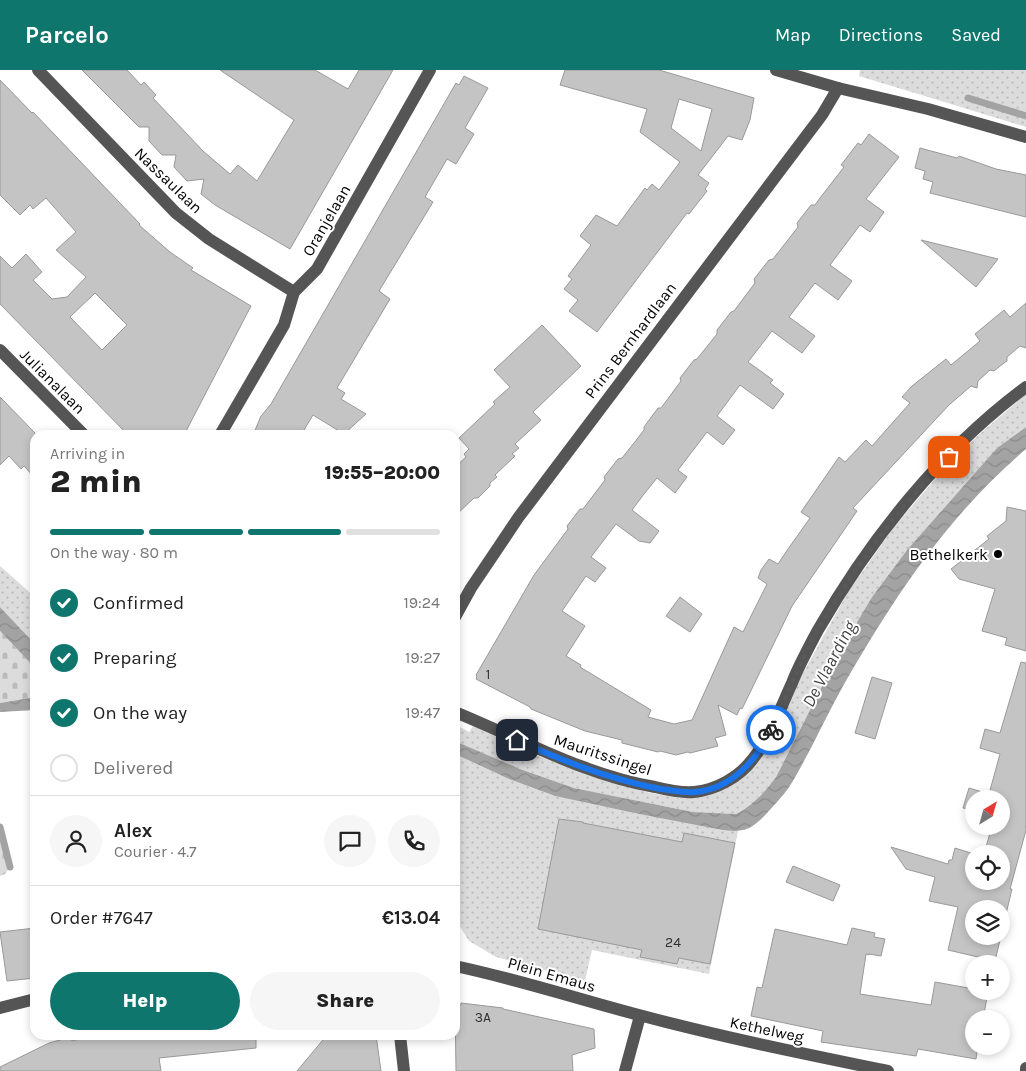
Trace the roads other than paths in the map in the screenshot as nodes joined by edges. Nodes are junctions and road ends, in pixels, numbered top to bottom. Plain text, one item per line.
1 (38, 70) edge
2 (430, 70) edge
3 (776, 70) edge
4 (838, 88) junction
5 (1026, 136) edge
6 (294, 292) junction
7 (0, 350) edge
8 (1026, 387) edge
9 (79, 430) edge
10 (223, 430) edge
11 (460, 607) edge
12 (460, 714) edge
13 (460, 967) edge
14 (30, 1000) edge
15 (0, 1008) edge
16 (640, 1016) junction
17 (401, 1040) edge
18 (404, 1071) edge
19 (625, 1071) edge
20 (888, 1071) edge

1 - 6 street, Nassaulaan
2 - 6 street, Oranjelaan
3 - 4 street
4 - 5 street
4 - 11 street, Prins Bernhardlaan
6 - 10 street, Oranjelaan
7 - 9 street, Julianalaan
8 - 12 street, Mauritssingel
13 - 16 street, Plein Emaus
14 - 15 street
16 - 19 street
16 - 20 street, Kethelweg
17 - 18 street

